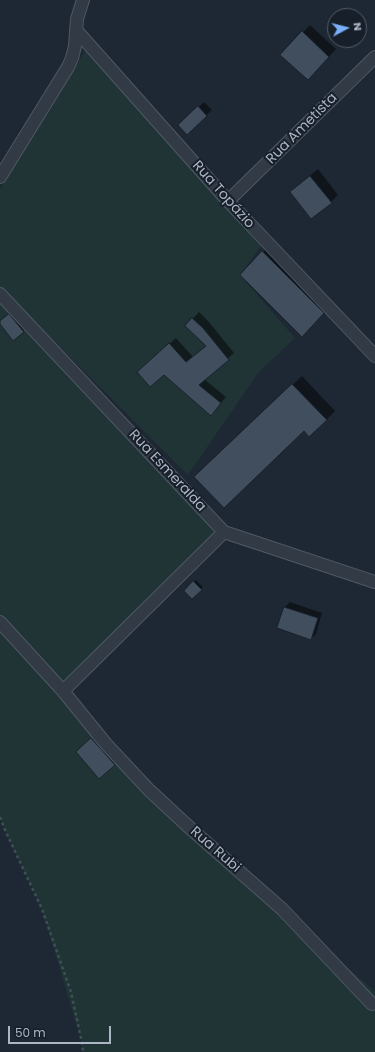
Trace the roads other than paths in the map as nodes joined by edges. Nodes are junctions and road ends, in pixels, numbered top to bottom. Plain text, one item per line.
1 (83, 0) edge
2 (76, 30) junction
3 (375, 56) edge
4 (0, 177) edge
5 (228, 201) junction
6 (0, 294) edge
7 (375, 356) edge
8 (224, 532) junction
9 (375, 582) edge
10 (0, 622) edge
11 (63, 691) junction
12 (372, 1004) dead end

1 - 2 street
2 - 4 street
2 - 5 street, Rua Topázio
3 - 5 street, Rua Ametista
5 - 7 street, Rua Topázio
6 - 8 street, Rua Esmeralda
8 - 9 street, Rua Esmeralda
8 - 11 street
10 - 11 street, Rua Rubi
11 - 12 street, Rua Rubi

